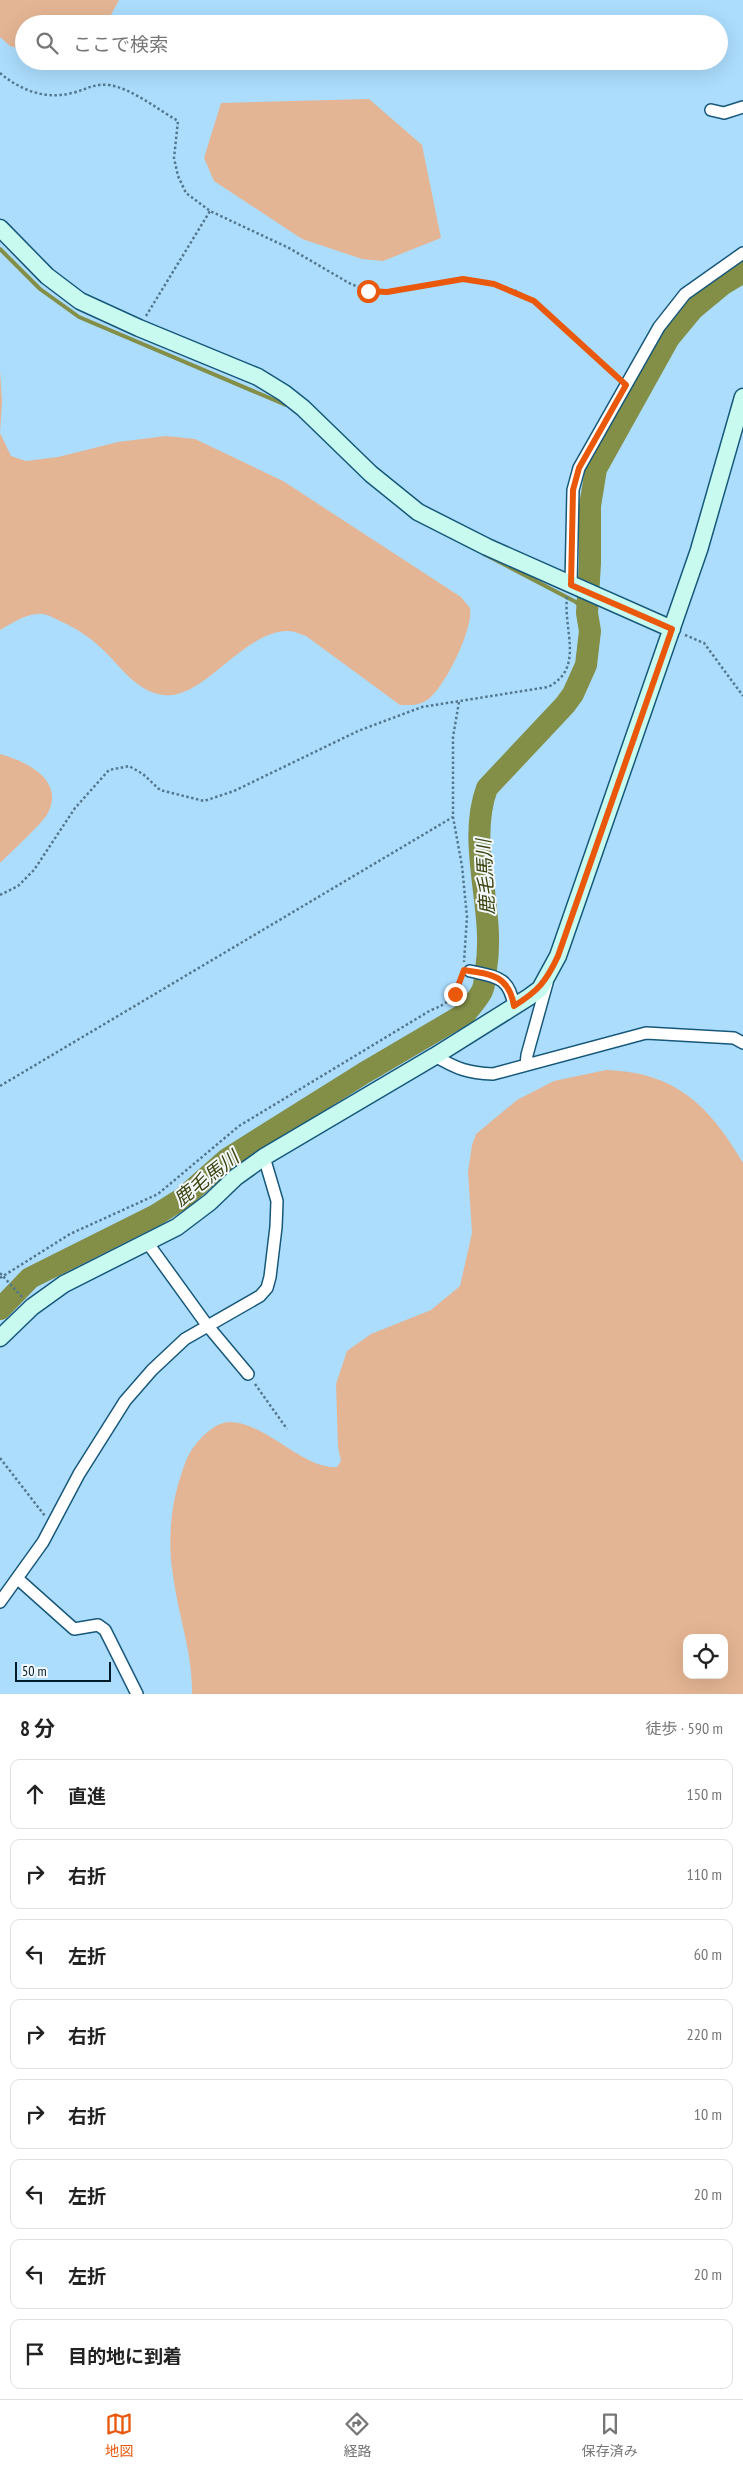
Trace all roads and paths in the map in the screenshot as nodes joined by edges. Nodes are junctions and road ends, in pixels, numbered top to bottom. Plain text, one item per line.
1 (0, 73) edge
2 (743, 108) edge
3 (711, 110) dead end
4 (210, 211) junction
5 (0, 228) edge
6 (743, 253) edge
7 (139, 328) junction
8 (626, 385) junction
9 (743, 397) edge
10 (572, 589) junction
11 (672, 629) junction
12 (743, 696) edge
13 (459, 702) junction
14 (453, 817) junction
15 (0, 895) edge
16 (470, 971) dead end
17 (549, 974) junction
18 (514, 1006) junction
19 (740, 1038) edge
20 (436, 1056) junction
21 (526, 1065) junction
22 (0, 1086) edge
23 (264, 1157) junction
24 (147, 1242) junction
25 (1, 1276) edge
26 (28, 1302) dead end
27 (208, 1325) junction
28 (0, 1338) edge
29 (248, 1374) joint
30 (287, 1429) dead end
31 (0, 1458) edge
32 (52, 1525) junction
33 (18, 1579) junction
34 (0, 1602) edge
35 (136, 1694) edge

1 - 4 path
2 - 3 street
4 - 7 path
4 - 8 path
5 - 7 street
6 - 8 street
7 - 10 street
8 - 10 street
9 - 11 street
10 - 11 street
10 - 13 path
11 - 12 path
11 - 17 street
13 - 14 path
13 - 15 path
14 - 22 path
14 - 25 path
16 - 18 street
17 - 18 street
17 - 21 street
18 - 20 street
19 - 21 street
20 - 21 street
20 - 23 street
23 - 24 street
23 - 27 street
24 - 27 street
24 - 28 street
25 - 26 path
27 - 29 street
27 - 32 street
29 - 30 path
31 - 32 path
32 - 33 street
33 - 34 street
33 - 35 street

